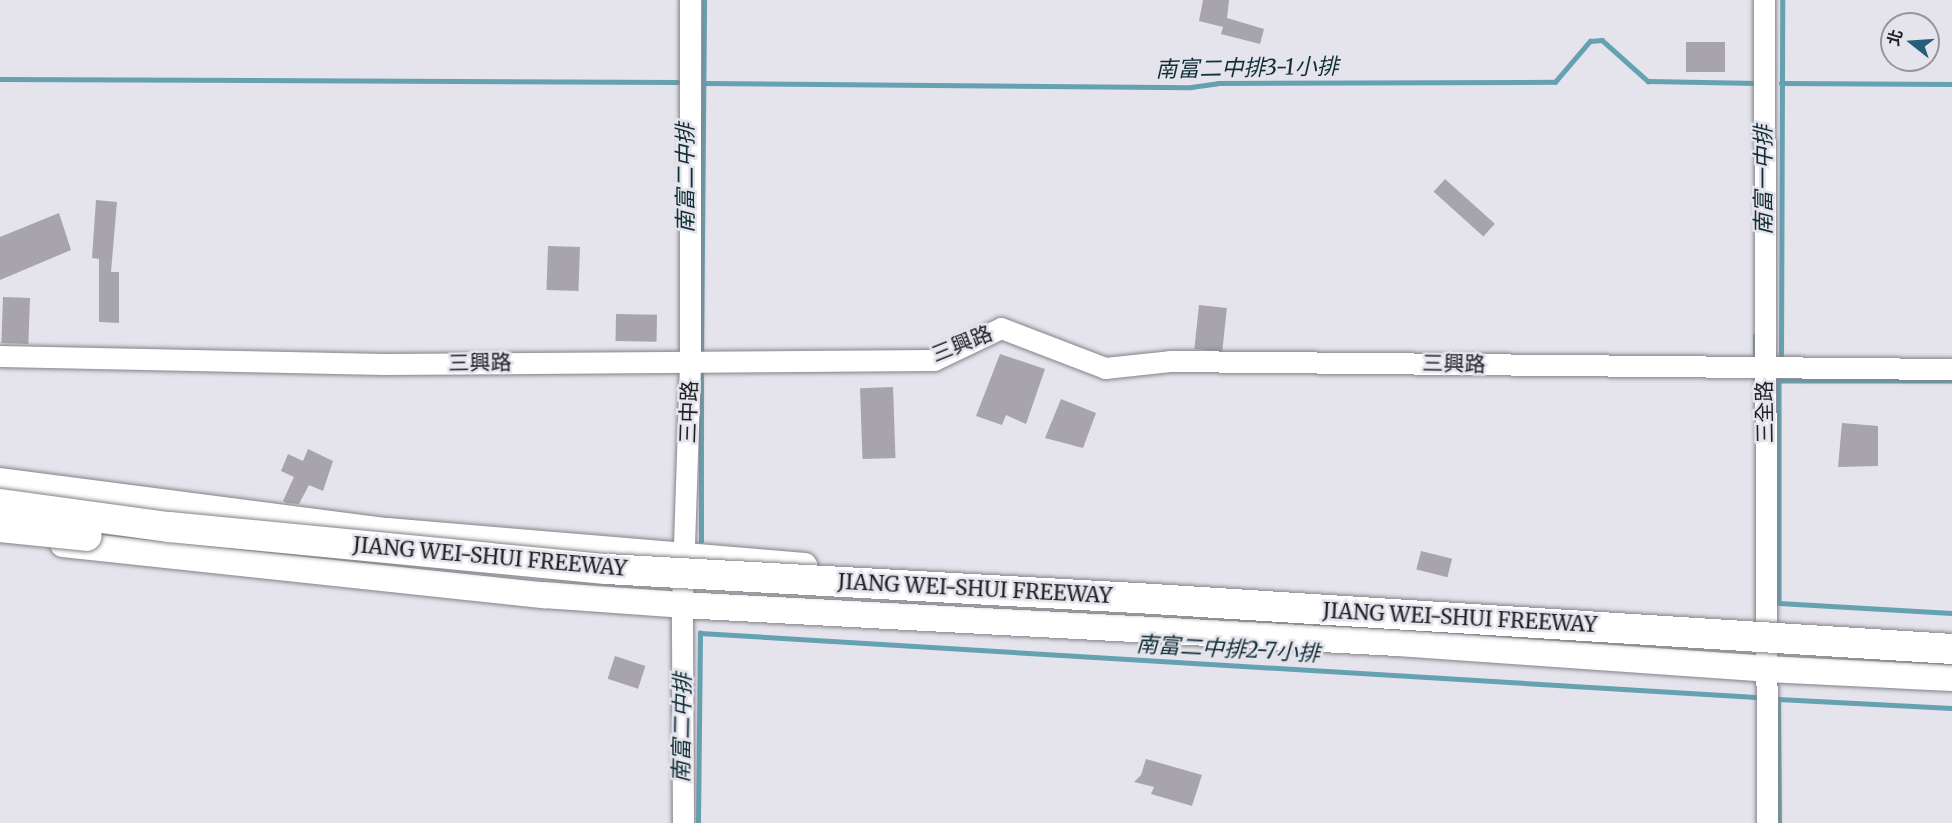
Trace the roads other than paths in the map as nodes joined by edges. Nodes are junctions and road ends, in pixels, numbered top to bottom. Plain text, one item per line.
1 (690, 0) edge
2 (1764, 0) edge
3 (0, 356) edge
4 (690, 360) junction
5 (1765, 367) junction
6 (1952, 369) edge
7 (0, 481) edge
8 (0, 504) edge
9 (0, 527) edge
10 (0, 537) edge
11 (684, 554) junction
12 (682, 605) junction
13 (1768, 626) junction
14 (1952, 637) edge
15 (1952, 649) edge
16 (1952, 667) edge
17 (1767, 669) junction
18 (1952, 678) edge
19 (683, 823) edge
20 (1767, 823) edge

1 - 4 street, 三中路
2 - 5 street, 三全路
3 - 4 street, 三興路
4 - 5 street, 三興路
4 - 11 street, 三中路
5 - 6 street, 三興路
5 - 13 street, 三全路
7 - 11 main road
8 - 15 highway, JIANG WEI-SHUI FREEWAY, bridge
9 - 16 highway, JIANG WEI-SHUI FREEWAY, bridge
10 - 12 main road
11 - 12 street, 三中路
11 - 13 main road
12 - 17 main road
12 - 19 street, 三中路
13 - 14 main road
13 - 17 street, 三全路
17 - 18 main road
17 - 20 street, 三全路

